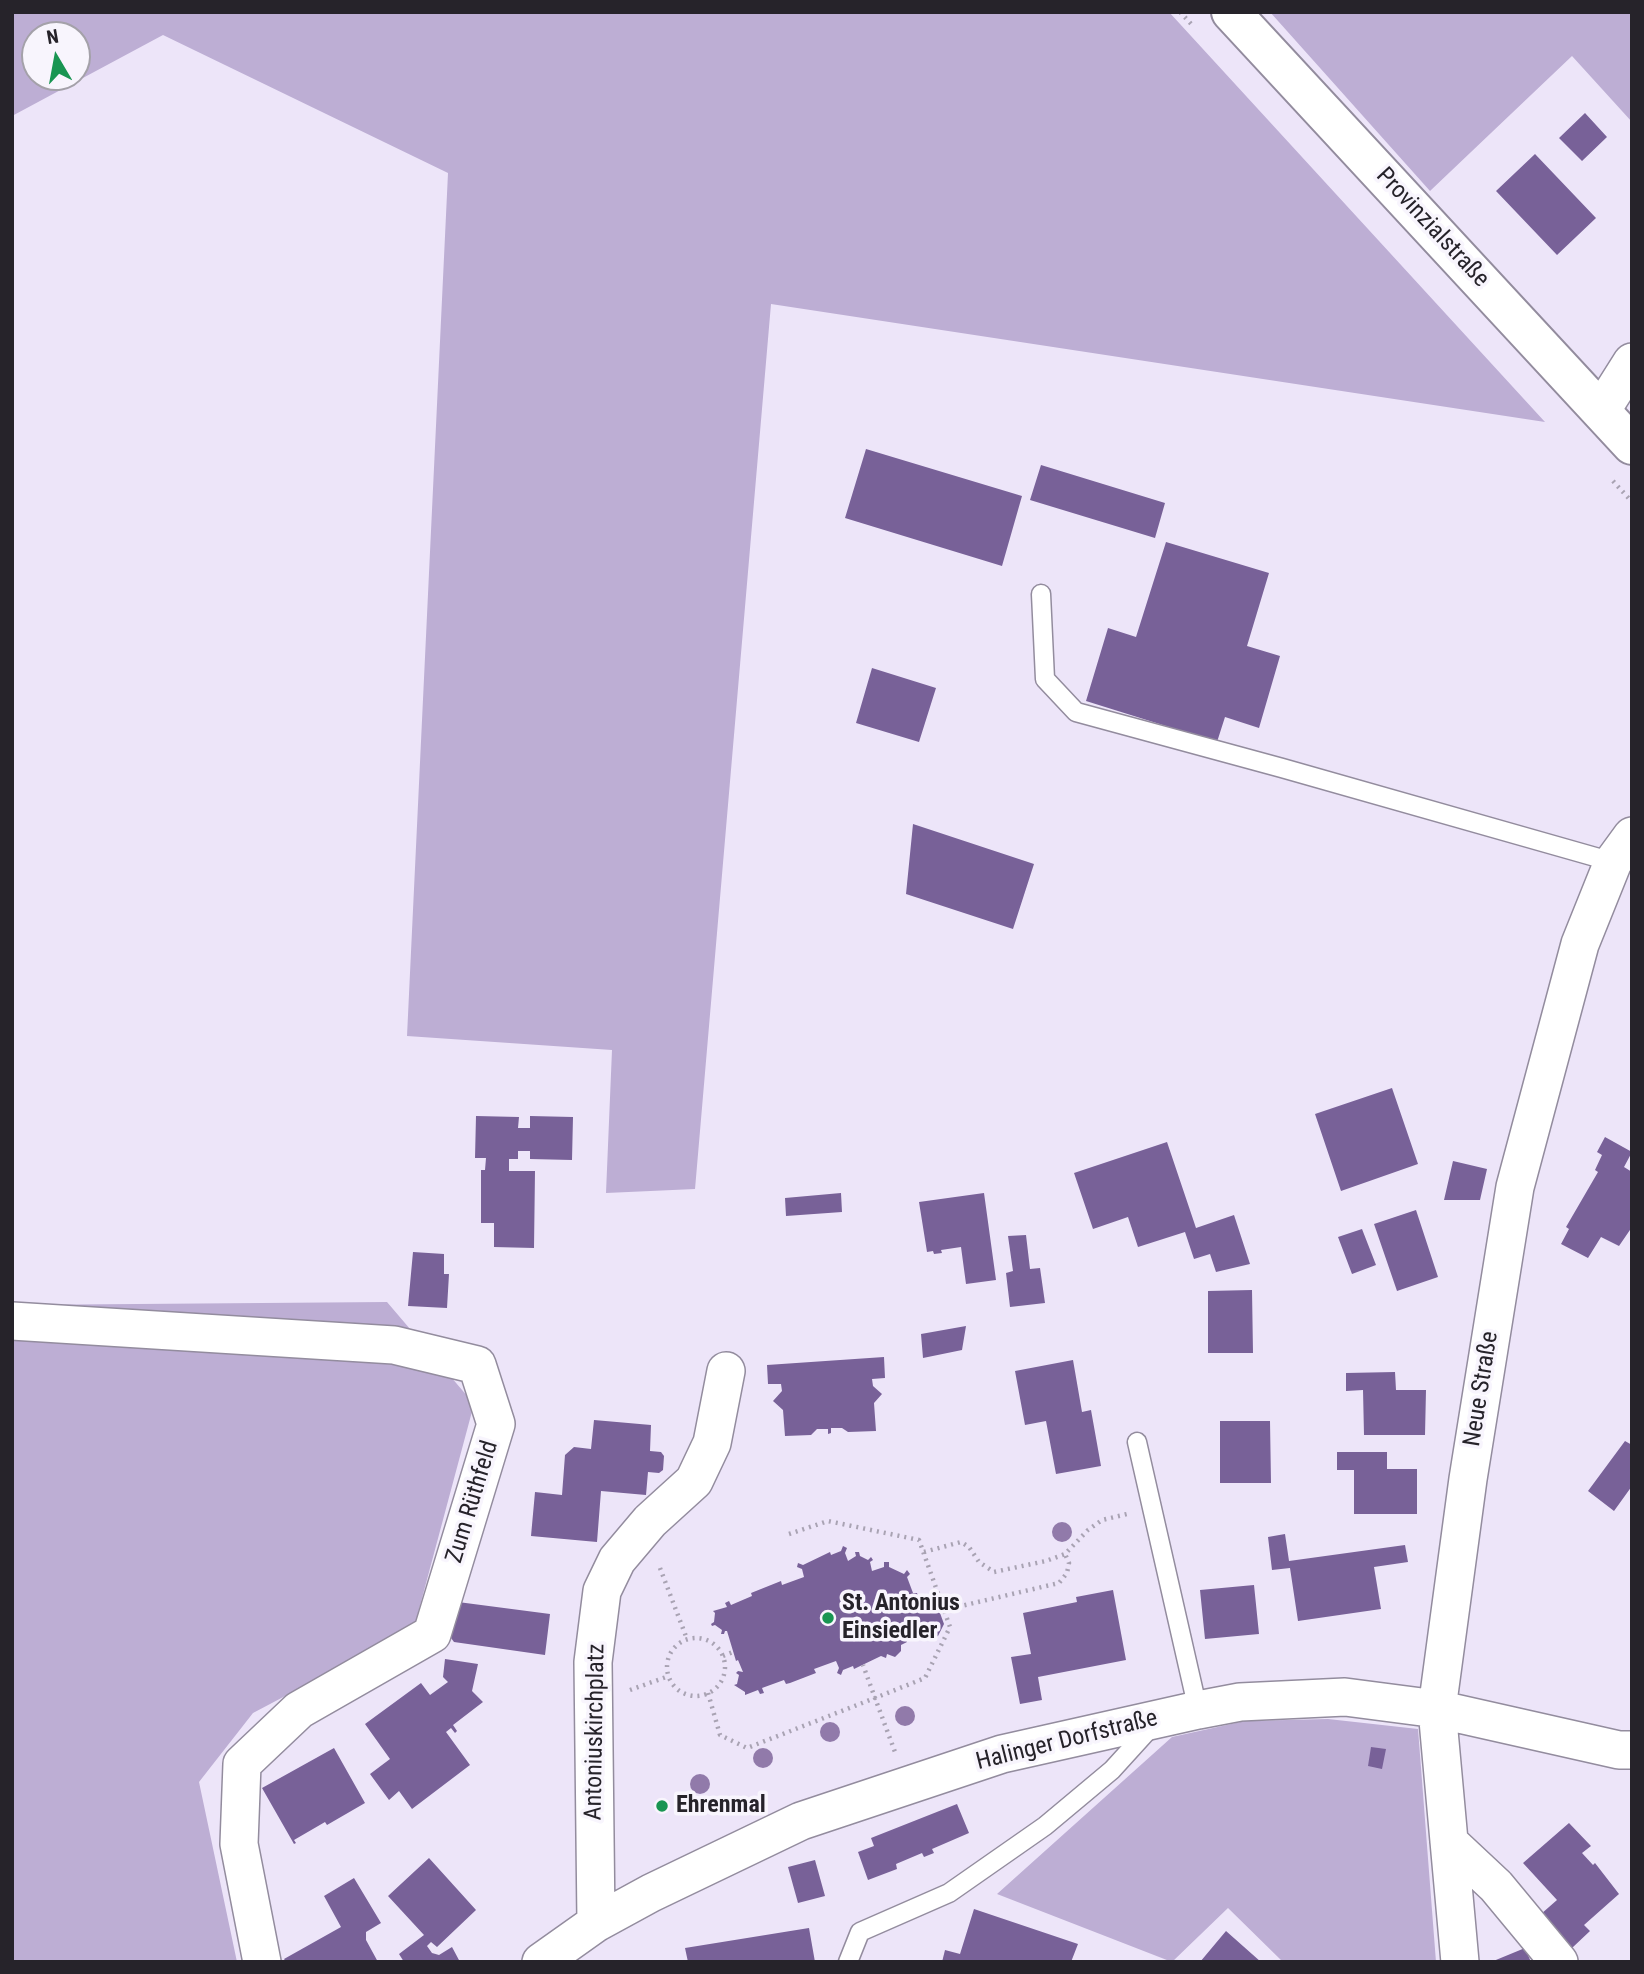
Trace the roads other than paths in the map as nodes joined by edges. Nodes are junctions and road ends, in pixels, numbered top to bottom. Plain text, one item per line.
1 (1231, 12) edge
2 (1632, 362) edge
3 (1601, 411) junction
4 (1632, 445) edge
5 (1041, 594) dead end
6 (1623, 849) edge
7 (12, 1321) edge
8 (726, 1371) dead end
9 (1137, 1442) dead end
10 (1437, 1709) junction
11 (1198, 1710) junction
12 (1159, 1718) junction
13 (1632, 1751) edge
14 (1449, 1842) junction
15 (596, 1923) junction
16 (262, 1962) edge
17 (541, 1962) edge
18 (848, 1962) edge
19 (1460, 1962) edge
20 (1559, 1962) edge

1 - 3 main road, Provinzialstraße
2 - 3 street
3 - 4 main road, Provinzialstraße
5 - 6 lane
6 - 10 street, Neue Straße
7 - 16 street, Zum Rüthfeld
8 - 15 street, Antoniuskirchplatz
9 - 11 lane
10 - 11 street, Halinger Dorfstraße
10 - 13 street, Halinger Dorfstraße
10 - 14 street, Neue Straße
11 - 12 street, Halinger Dorfstraße
12 - 15 street, Halinger Dorfstraße
12 - 18 lane
14 - 19 street, Neue Straße
14 - 20 street
15 - 17 street, Halinger Dorfstraße

